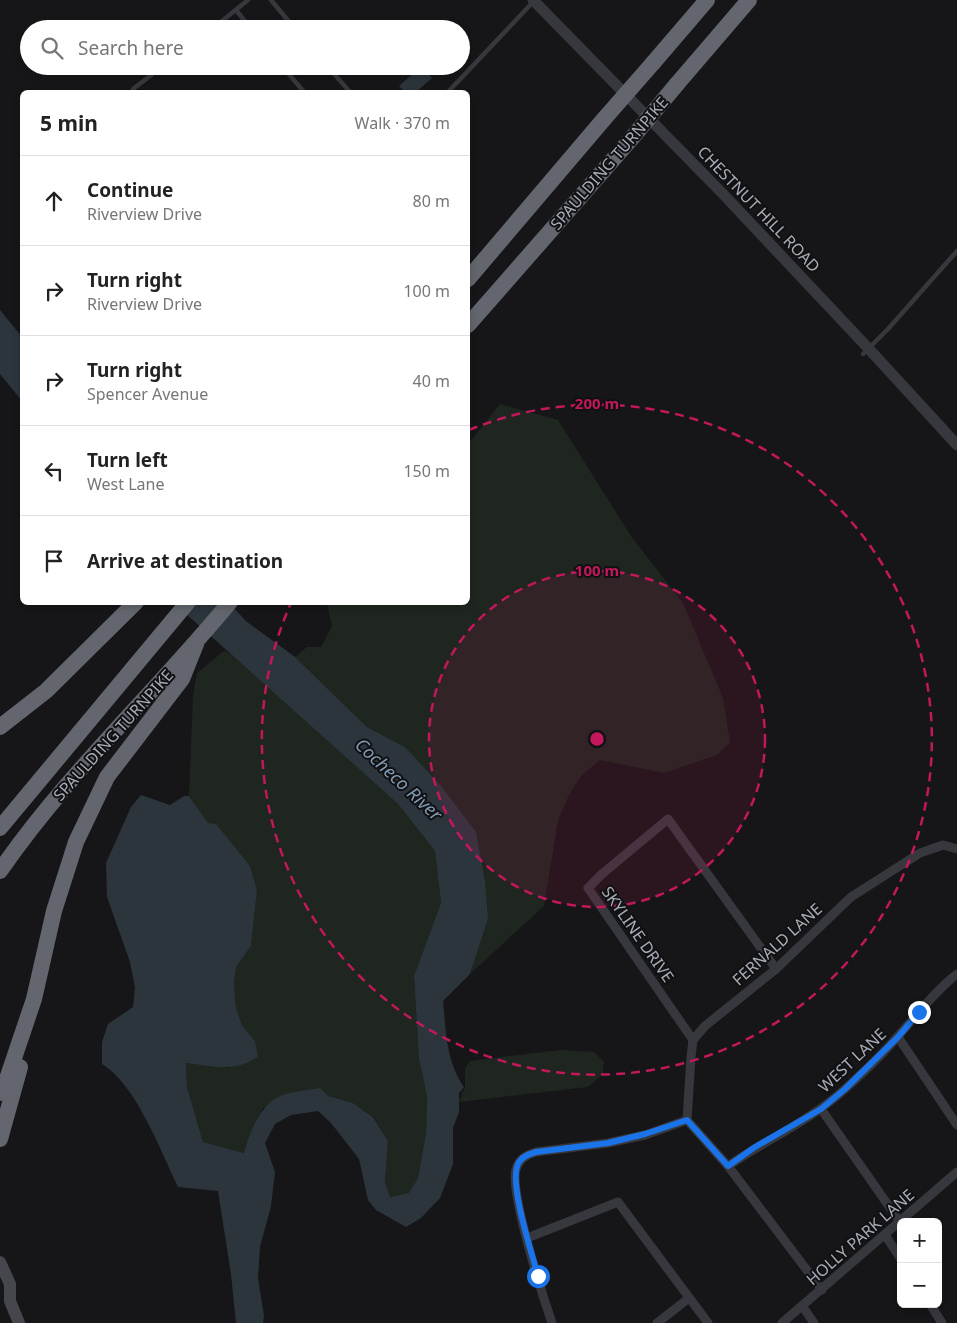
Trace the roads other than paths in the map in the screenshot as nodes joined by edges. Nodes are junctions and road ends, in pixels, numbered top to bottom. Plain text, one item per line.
1 (248, 0) edge
2 (271, 0) edge
3 (533, 0) edge
4 (707, 0) edge
5 (749, 0) edge
6 (760, 0) edge
7 (236, 10) junction
8 (223, 20) edge
9 (244, 20) edge
10 (288, 20) edge
11 (694, 64) junction
12 (470, 68) edge
13 (151, 75) edge
14 (290, 75) edge
15 (335, 75) edge
16 (464, 75) edge
17 (133, 89) dead end
18 (302, 90) edge
19 (348, 90) edge
20 (450, 90) edge
21 (957, 251) edge
22 (470, 277) edge
23 (470, 323) edge
24 (866, 351) junction
25 (957, 445) edge
26 (133, 605) edge
27 (185, 605) edge
28 (228, 605) edge
29 (196, 644) junction
30 (0, 727) edge
31 (0, 828) edge
32 (957, 849) edge
33 (0, 871) edge
34 (776, 969) junction
35 (957, 974) edge
36 (30, 1012) junction
37 (898, 1037) junction
38 (693, 1040) junction
39 (0, 1093) edge
40 (821, 1109) junction
41 (687, 1120) junction
42 (957, 1125) edge
43 (0, 1140) edge
44 (728, 1166) junction
45 (957, 1172) edge
46 (897, 1218) edge
47 (905, 1218) edge
48 (897, 1225) edge
49 (885, 1235) junction
50 (528, 1238) junction
51 (897, 1253) edge
52 (0, 1262) edge
53 (822, 1290) junction
54 (689, 1298) junction
55 (5, 1299) edge
56 (803, 1306) junction
57 (933, 1308) edge
58 (19, 1323) edge
59 (552, 1323) edge
60 (657, 1323) edge
61 (708, 1323) edge
62 (782, 1323) edge
63 (814, 1323) edge
64 (942, 1323) edge

1 - 7 lane
2 - 10 lane
3 - 12 lane
3 - 24 street, CHESTNUT HILL ROAD
4 - 22 highway, SPAULDING TURNPIKE, bridge
5 - 11 highway, SPAULDING TURNPIKE
6 - 11 highway
7 - 8 lane
7 - 9 lane
11 - 23 highway, SPAULDING TURNPIKE, bridge
13 - 17 lane
14 - 18 lane
15 - 19 lane
16 - 20 lane
21 - 24 lane
24 - 25 street, CHESTNUT HILL ROAD
26 - 30 highway
27 - 31 highway, SPAULDING TURNPIKE
28 - 29 highway, SPAULDING TURNPIKE
29 - 33 highway, SPAULDING TURNPIKE
29 - 36 highway
32 - 34 street, FERNALD LANE
34 - 38 street, FERNALD LANE
34 - 38 street, SKYLINE DRIVE
35 - 37 street, WEST LANE
36 - 39 highway
36 - 43 highway
37 - 40 street, WEST LANE
37 - 42 street
38 - 41 street
40 - 44 street, WEST LANE
40 - 46 street
41 - 44 street
41 - 50 street
44 - 53 street
45 - 47 street, HOLLY PARK LANE
48 - 49 street, HOLLY PARK LANE
49 - 51 street
49 - 53 street, HOLLY PARK LANE
50 - 54 street
50 - 59 street
52 - 55 main road
53 - 56 street, HOLLY PARK LANE
54 - 60 street
54 - 61 street
55 - 58 main road
56 - 62 street, HOLLY PARK LANE
56 - 63 street
57 - 64 street

